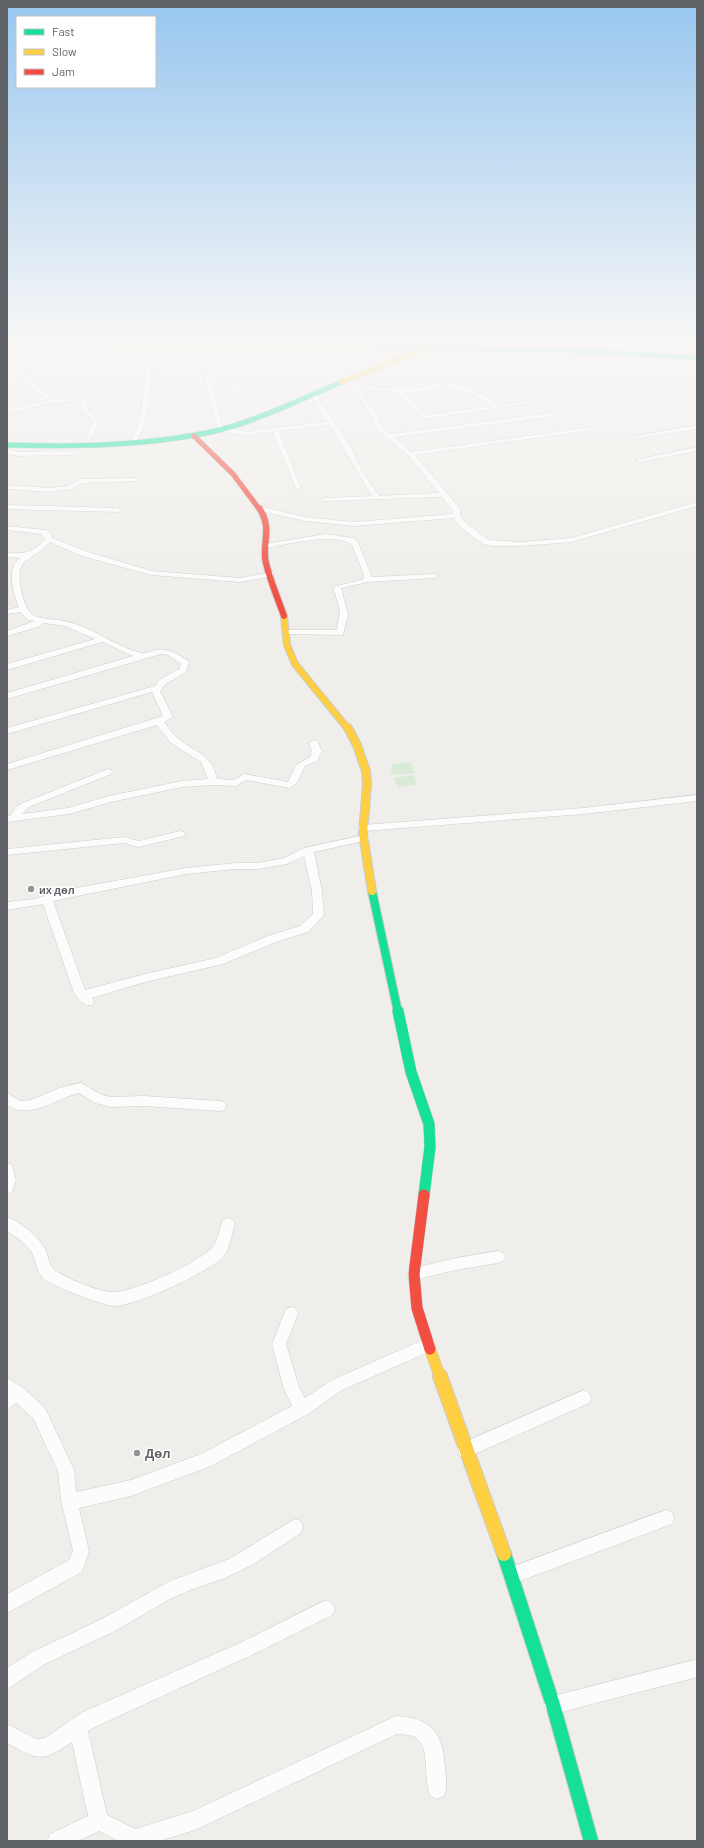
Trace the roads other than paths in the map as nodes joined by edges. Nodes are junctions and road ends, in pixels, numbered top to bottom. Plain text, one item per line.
1 (94, 426) edge
2 (141, 426) edge
3 (221, 426) edge
4 (232, 426) edge
5 (306, 426) edge
6 (335, 426) edge
7 (378, 426) edge
8 (464, 426) edge
9 (697, 427) edge
10 (592, 428) dead end
11 (222, 430) junction
12 (275, 430) junction
13 (194, 436) junction
14 (389, 436) junction
15 (634, 437) dead end
16 (88, 440) dead end
17 (133, 442) junction
18 (7, 445) edge
19 (697, 449) edge
20 (7, 451) edge
21 (72, 453) dead end
22 (410, 454) junction
23 (639, 460) dead end
24 (136, 480) dead end
25 (7, 488) edge
26 (298, 488) dead end
27 (445, 495) junction
28 (376, 497) junction
29 (325, 500) dead end
30 (697, 504) edge
31 (7, 507) edge
32 (259, 508) junction
33 (118, 510) dead end
34 (456, 516) junction
35 (7, 528) edge
36 (49, 539) junction
37 (265, 546) junction
38 (7, 555) edge
39 (27, 557) junction
40 (12, 569) edge
41 (270, 574) junction
42 (434, 576) dead end
43 (368, 580) junction
44 (18, 591) junction
45 (7, 592) edge
46 (23, 609) junction
47 (7, 612) edge
48 (42, 620) junction
49 (286, 632) junction
50 (7, 634) edge
51 (104, 639) junction
52 (141, 656) junction
53 (7, 667) edge
54 (158, 688) junction
55 (7, 696) edge
56 (159, 721) junction
57 (7, 731) edge
58 (314, 743) dead end
59 (7, 767) edge
60 (108, 772) dead end
61 (213, 782) junction
62 (697, 798) edge
63 (10, 819) edge
64 (364, 833) junction
65 (180, 834) dead end
66 (308, 850) junction
67 (7, 852) edge
68 (46, 900) junction
69 (7, 906) edge
70 (7, 1098) edge
71 (220, 1106) dead end
72 (7, 1169) edge
73 (7, 1188) edge
74 (7, 1223) edge
75 (228, 1224) dead end
76 (498, 1257) dead end
77 (414, 1274) junction
78 (291, 1314) dead end
79 (428, 1345) junction
80 (10, 1392) edge
81 (584, 1398) dead end
82 (302, 1409) junction
83 (466, 1450) junction
84 (69, 1500) junction
85 (666, 1518) dead end
86 (295, 1527) dead end
87 (512, 1575) junction
88 (7, 1604) edge
89 (326, 1609) dead end
90 (694, 1670) dead end
91 (7, 1680) edge
92 (553, 1705) junction
93 (78, 1728) junction
94 (7, 1733) edge
95 (437, 1789) dead end
96 (99, 1821) junction
97 (56, 1841) edge
98 (591, 1841) edge

1 - 16 street
2 - 17 street
3 - 11 street
4 - 11 street
5 - 12 street
6 - 28 street
7 - 14 street
8 - 14 street
9 - 15 street
10 - 22 street
11 - 12 street
11 - 13 street
12 - 26 street
13 - 17 street
13 - 32 street
14 - 22 street
17 - 18 street
19 - 23 street
20 - 21 street
22 - 27 street
24 - 25 street
27 - 28 street
27 - 34 street
28 - 29 street
30 - 34 street
31 - 33 street
32 - 34 street
32 - 37 street
35 - 36 street
36 - 39 street
36 - 41 street
37 - 41 street
37 - 43 street
38 - 39 street
39 - 40 street
40 - 44 street
41 - 49 street
42 - 43 street
43 - 49 street
44 - 45 street
44 - 46 street
46 - 47 street
46 - 48 street
48 - 50 street
48 - 51 street
49 - 64 street
51 - 52 street
51 - 53 street
52 - 54 street
52 - 55 street
54 - 56 street
54 - 57 street
56 - 59 street
56 - 61 street
58 - 61 street
60 - 63 street
61 - 63 street
62 - 64 street
64 - 66 street
64 - 77 street
65 - 67 street
66 - 68 street
66 - 68 street
68 - 69 street
70 - 71 street
72 - 73 street
74 - 75 street
76 - 77 street
77 - 79 street
78 - 82 street
79 - 82 street
79 - 83 street
80 - 84 street
81 - 83 street
82 - 84 street
83 - 87 street
84 - 88 street
85 - 87 street
86 - 91 street
87 - 92 street
89 - 93 street
90 - 92 street
92 - 98 street
93 - 94 street
93 - 96 street
95 - 96 street
96 - 97 street

